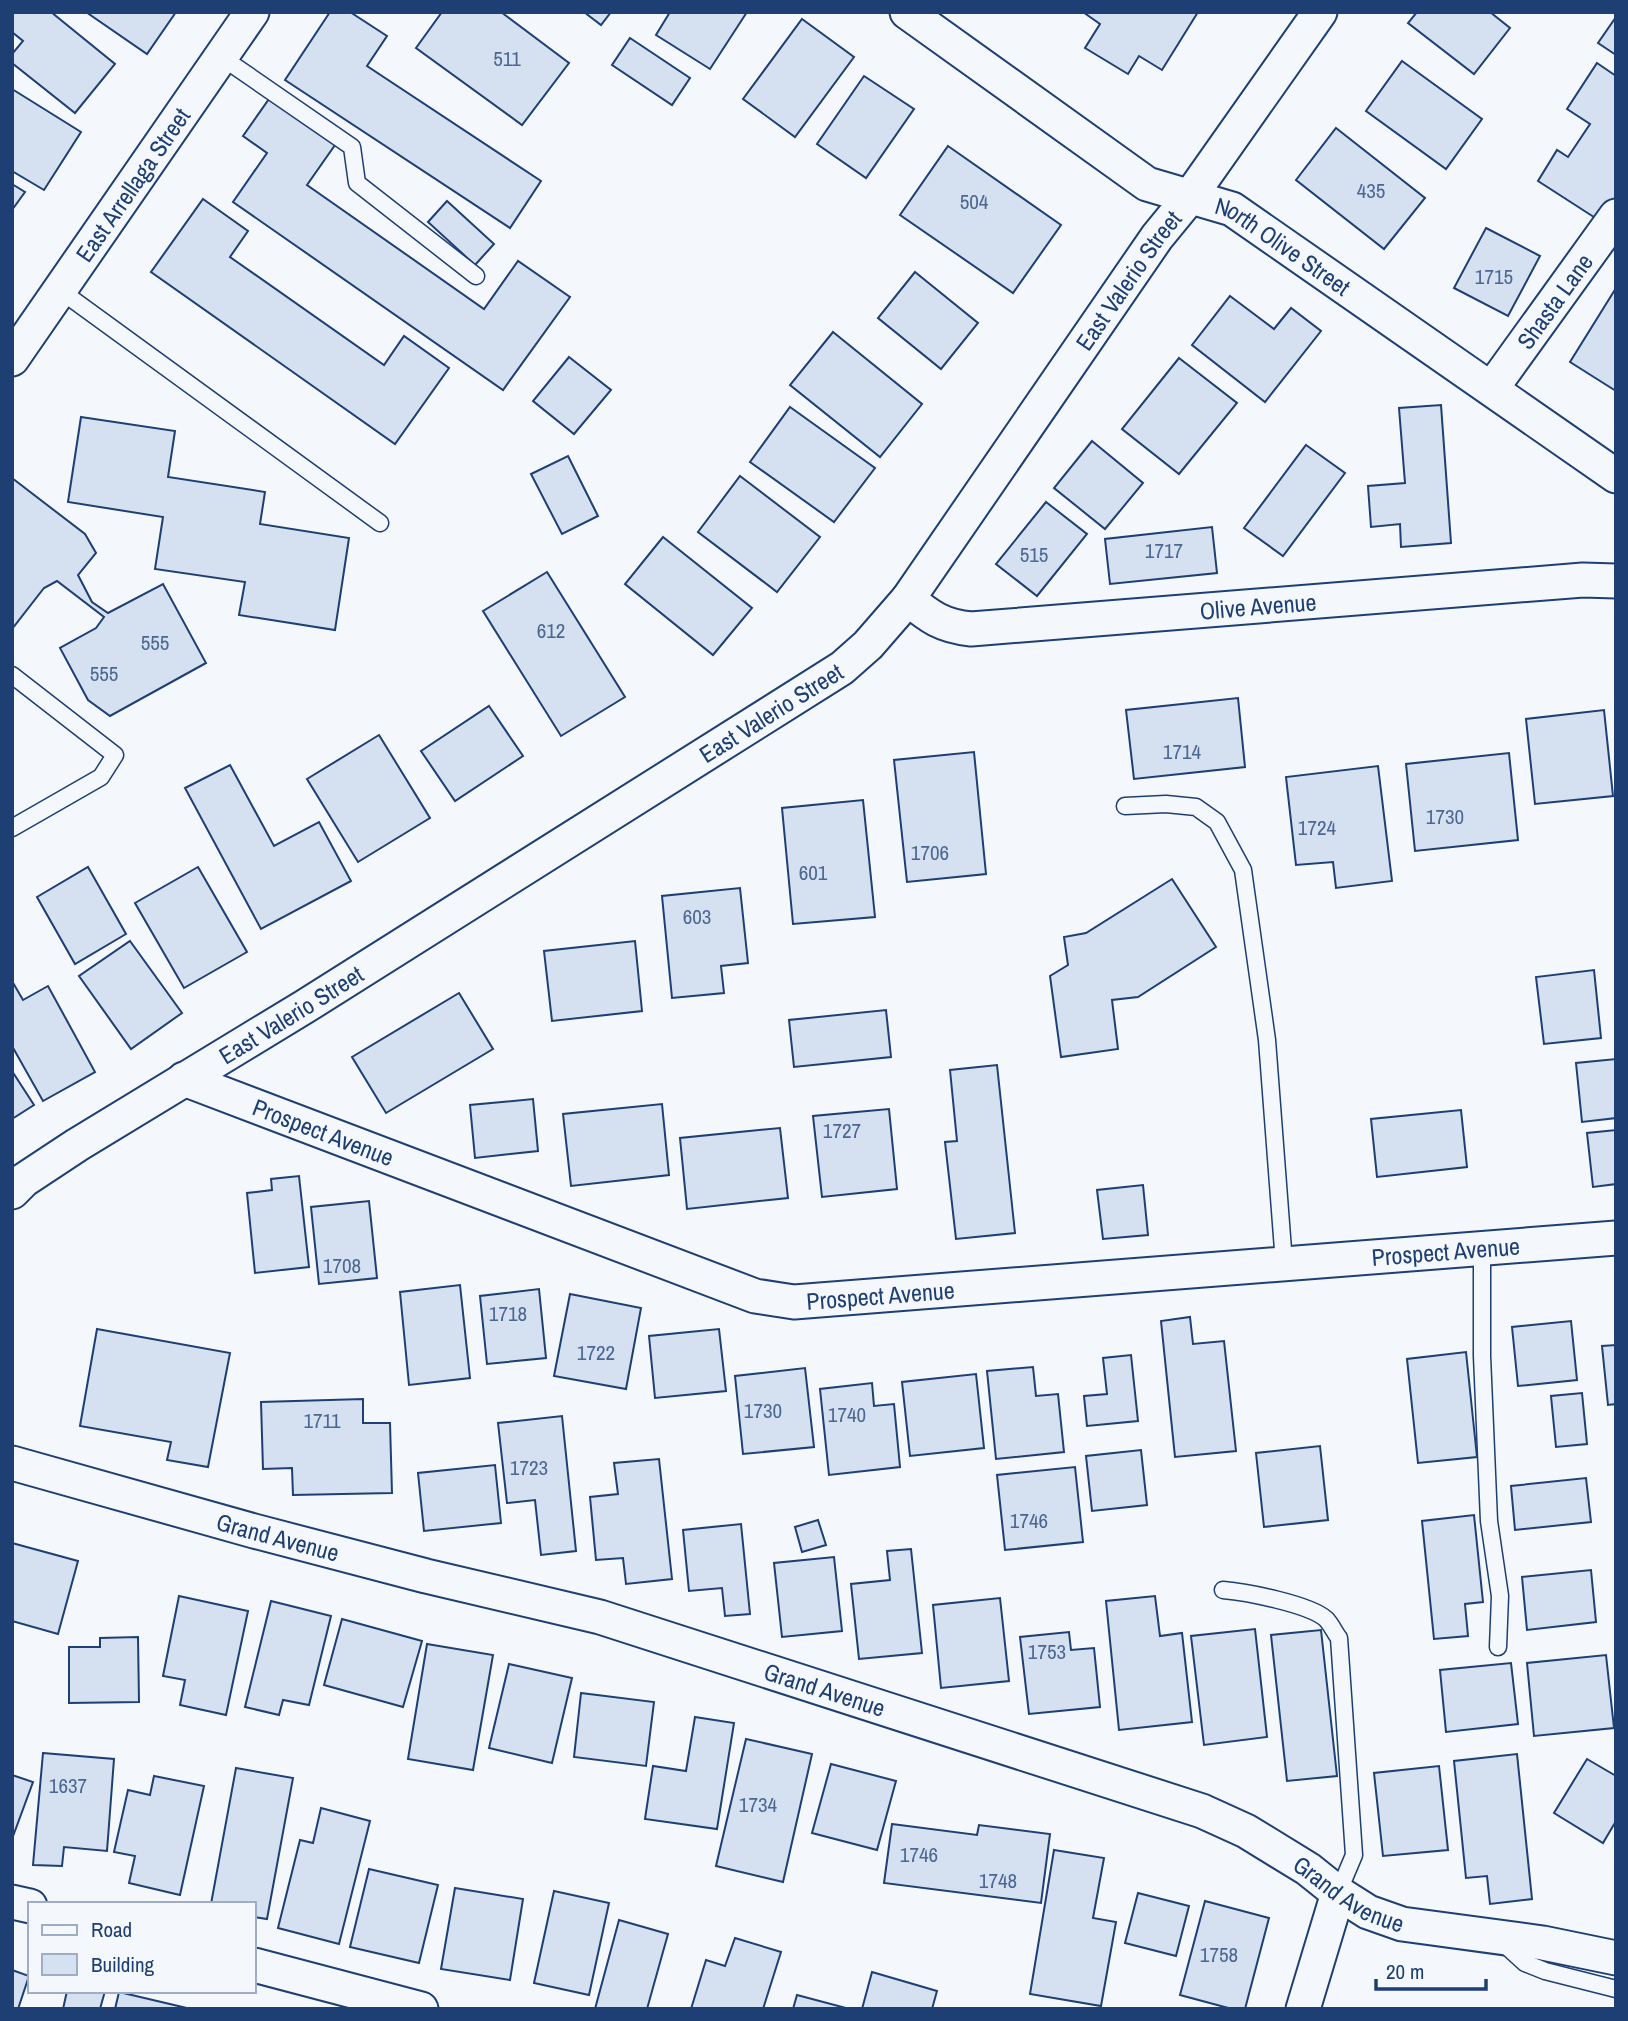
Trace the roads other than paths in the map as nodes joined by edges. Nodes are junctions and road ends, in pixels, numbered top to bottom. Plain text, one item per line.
1 (252, 12) edge
2 (906, 12) edge
3 (1320, 12) edge
4 (220, 56) junction
5 (1189, 198) junction
6 (1616, 216) edge
7 (476, 276) dead end
8 (61, 291) junction
9 (12, 359) edge
10 (1492, 388) junction
11 (1616, 476) edge
12 (380, 523) dead end
13 (1616, 581) edge
14 (908, 599) junction
15 (12, 675) edge
16 (1125, 806) dead end
17 (12, 828) edge
18 (184, 1079) junction
19 (12, 1192) edge
20 (1616, 1238) edge
21 (1482, 1248) junction
22 (1284, 1263) junction
23 (12, 1463) edge
24 (1223, 1590) dead end
25 (1498, 1647) dead end
26 (1338, 1893) junction
27 (1496, 1937) junction
28 (1616, 1958) edge
29 (256, 1966) edge
30 (1616, 1989) edge
31 (421, 2009) edge
32 (1303, 2009) edge

1 - 4 street, East Arrellaga Street
2 - 5 street, North Olive Street
3 - 5 street, East Valerio Street
4 - 7 lane
4 - 8 street, East Arrellaga Street
5 - 10 street, North Olive Street
5 - 14 street, East Valerio Street
6 - 10 street, Shasta Lane
8 - 9 street, East Arrellaga Street
8 - 12 lane
10 - 11 street, North Olive Street
13 - 14 street, Olive Avenue
14 - 18 street, East Valerio Street
15 - 17 lane
16 - 22 lane
18 - 19 street, East Valerio Street
18 - 22 street, Prospect Avenue
20 - 21 street, Prospect Avenue
21 - 22 street, Prospect Avenue
21 - 25 lane
23 - 26 street, Grand Avenue
24 - 26 lane
26 - 27 street, Grand Avenue
26 - 32 street
27 - 28 street, Grand Avenue
27 - 30 lane
29 - 31 street

